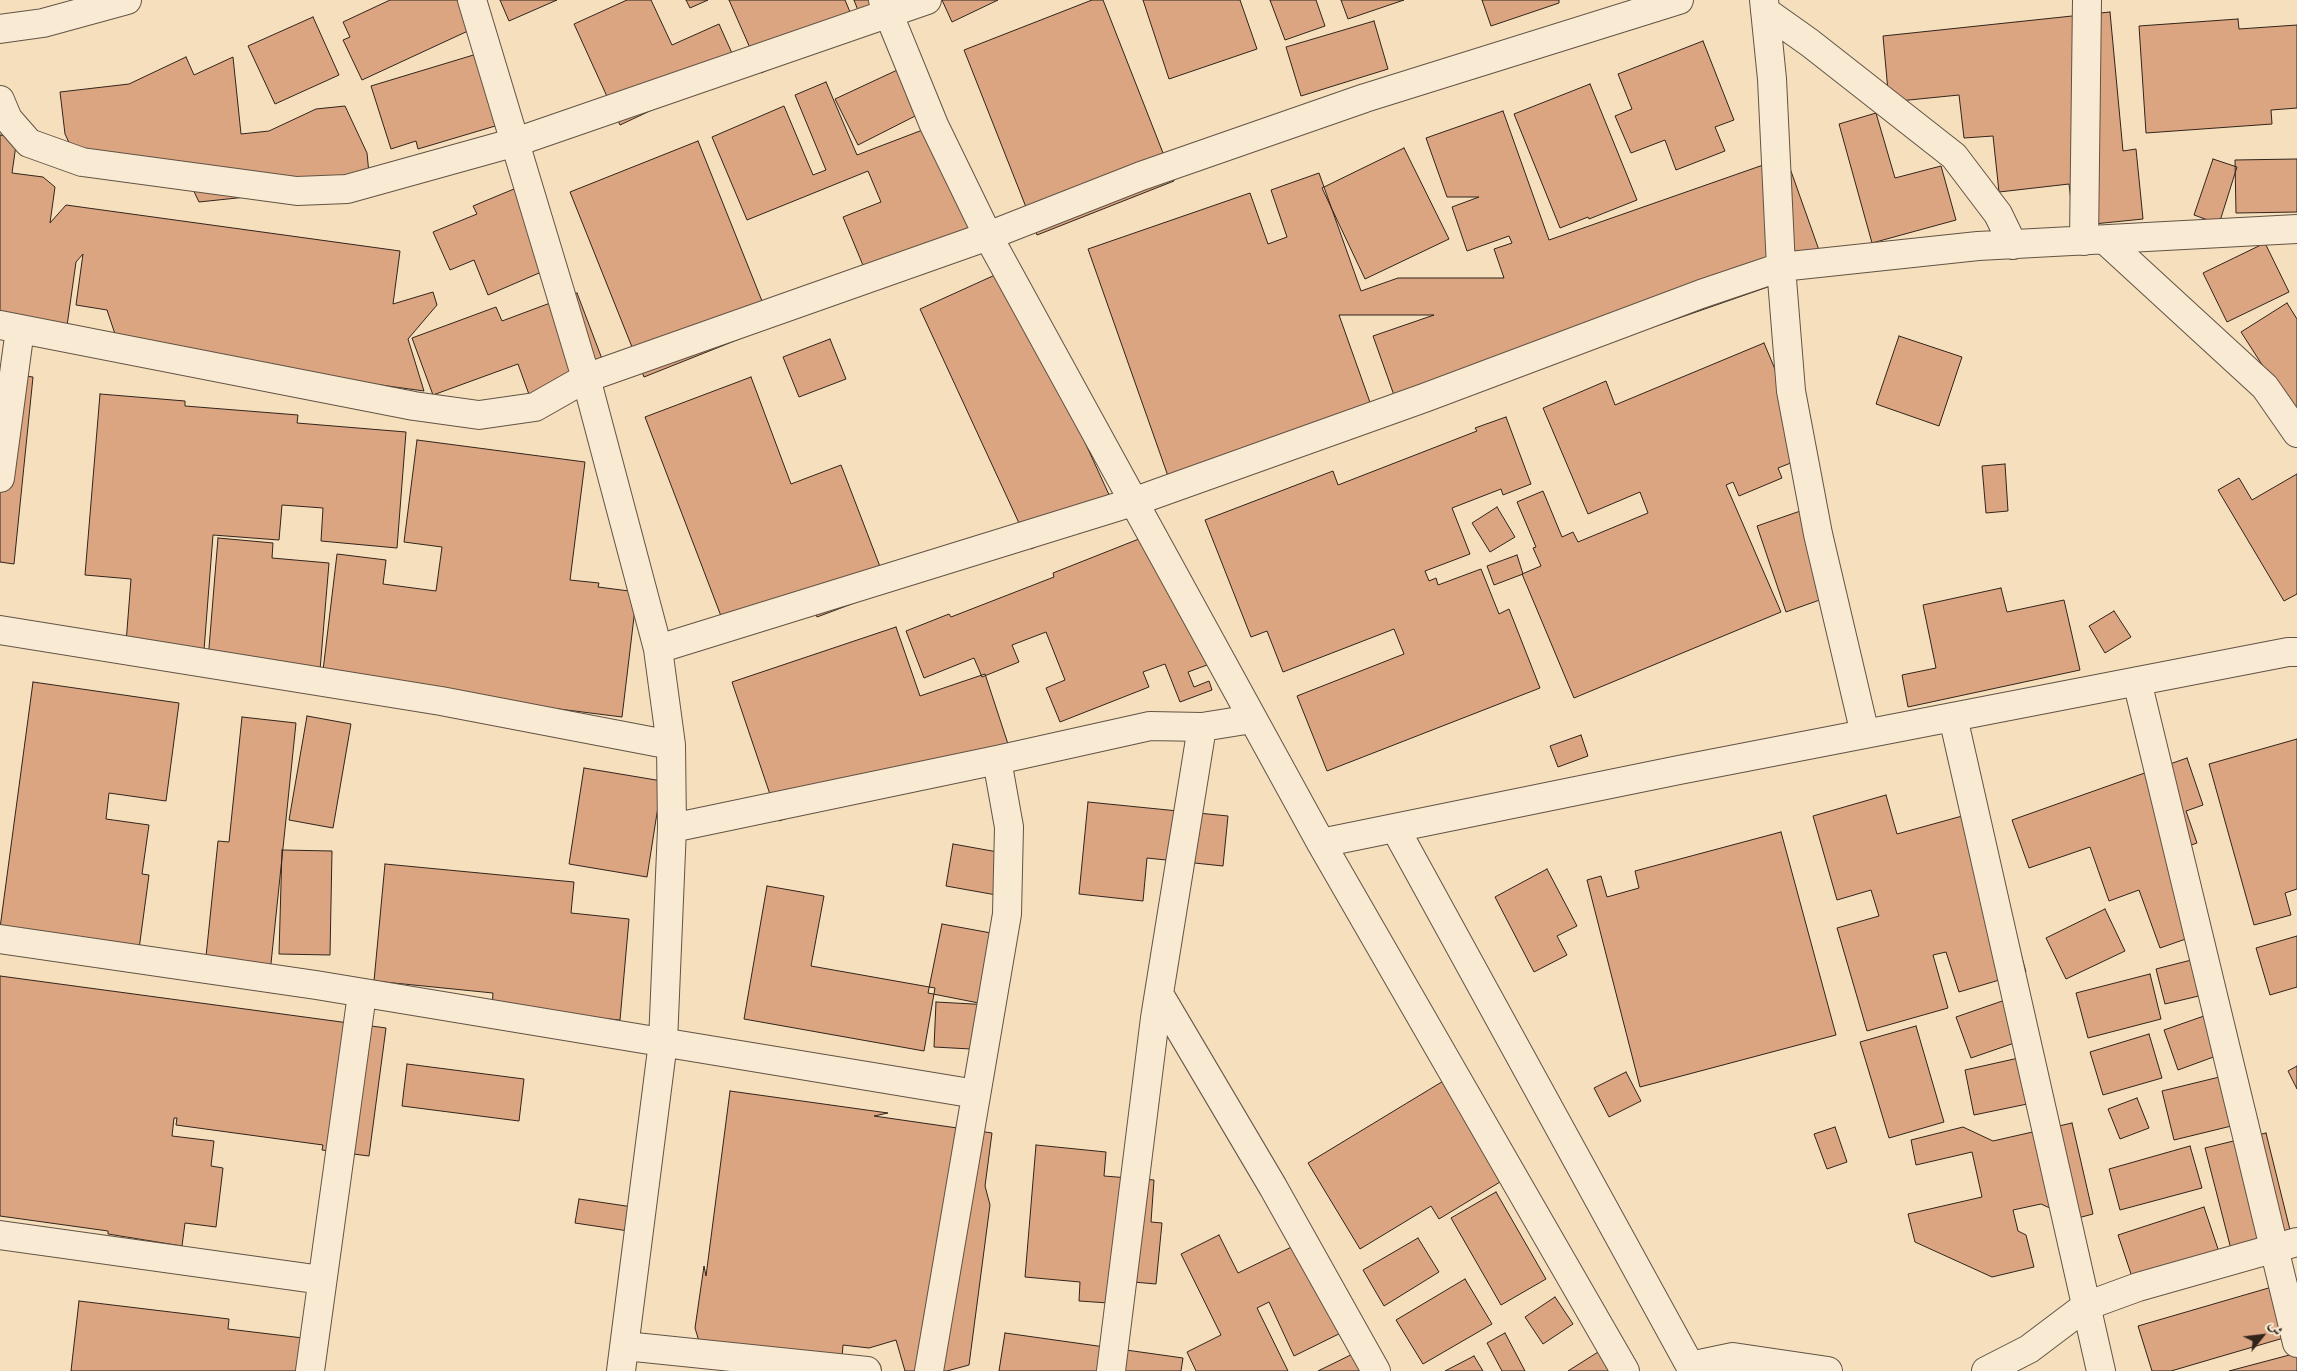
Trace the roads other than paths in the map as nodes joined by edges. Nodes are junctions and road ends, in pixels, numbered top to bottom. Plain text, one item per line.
1 (128, 0) edge
2 (472, 0) edge
3 (927, 0) edge
4 (1679, 0) edge
5 (2087, 0) edge
6 (1764, 5) edge
7 (885, 6) edge
8 (0, 29) edge
9 (0, 100) edge
10 (516, 142) junction
11 (2297, 229) edge
12 (988, 236) junction
13 (2094, 240) junction
14 (2013, 245) junction
15 (1781, 266) junction
16 (10, 327) edge
17 (586, 378) junction
18 (2297, 433) edge
19 (0, 478) edge
20 (1133, 502) junction
21 (0, 630) edge
22 (658, 649) junction
23 (2297, 652) edge
24 (2137, 681) junction
25 (1953, 717) junction
26 (1252, 718) junction
27 (1202, 727) junction
28 (1865, 734) junction
29 (671, 745) junction
30 (997, 760) junction
31 (672, 828) junction
32 (1395, 828) junction
33 (1320, 843) junction
34 (0, 940) edge
35 (362, 994) junction
36 (1159, 994) junction
37 (663, 1042) junction
38 (976, 1094) junction
39 (0, 1235) edge
40 (2286, 1246) edge
41 (322, 1280) junction
42 (2086, 1306) junction
43 (2297, 1343) edge
44 (623, 1359) edge
45 (1692, 1369) edge
46 (310, 1371) edge
47 (867, 1371) edge
48 (929, 1371) edge
49 (1110, 1371) edge
50 (1376, 1371) edge
51 (1625, 1371) edge
52 (1828, 1371) edge
53 (1986, 1371) edge
54 (2101, 1371) edge

1 - 8 street
2 - 10 street
3 - 7 street
4 - 12 street
5 - 13 street
6 - 14 street
6 - 15 street
7 - 10 street
7 - 12 street
9 - 10 street
10 - 17 street
11 - 13 street
12 - 17 street
12 - 20 street
13 - 14 street
13 - 18 street
14 - 15 street
15 - 20 street
15 - 28 street
16 - 17 street
16 - 19 street
17 - 22 street
20 - 22 street
20 - 26 street
21 - 29 street
22 - 29 street
23 - 24 street
24 - 25 street
24 - 40 street
25 - 28 street
25 - 42 street
26 - 27 street
26 - 33 street
27 - 30 street
27 - 36 street
28 - 32 street
29 - 31 street
30 - 31 street
30 - 38 street
31 - 37 street
32 - 33 street
32 - 45 street
33 - 51 street
34 - 35 street
35 - 37 street
35 - 41 street
36 - 49 street
36 - 50 street
37 - 38 street
37 - 44 street
38 - 48 street
39 - 41 street
40 - 42 street
40 - 43 street
41 - 46 street
42 - 53 street
42 - 54 street
44 - 47 street
45 - 52 street

